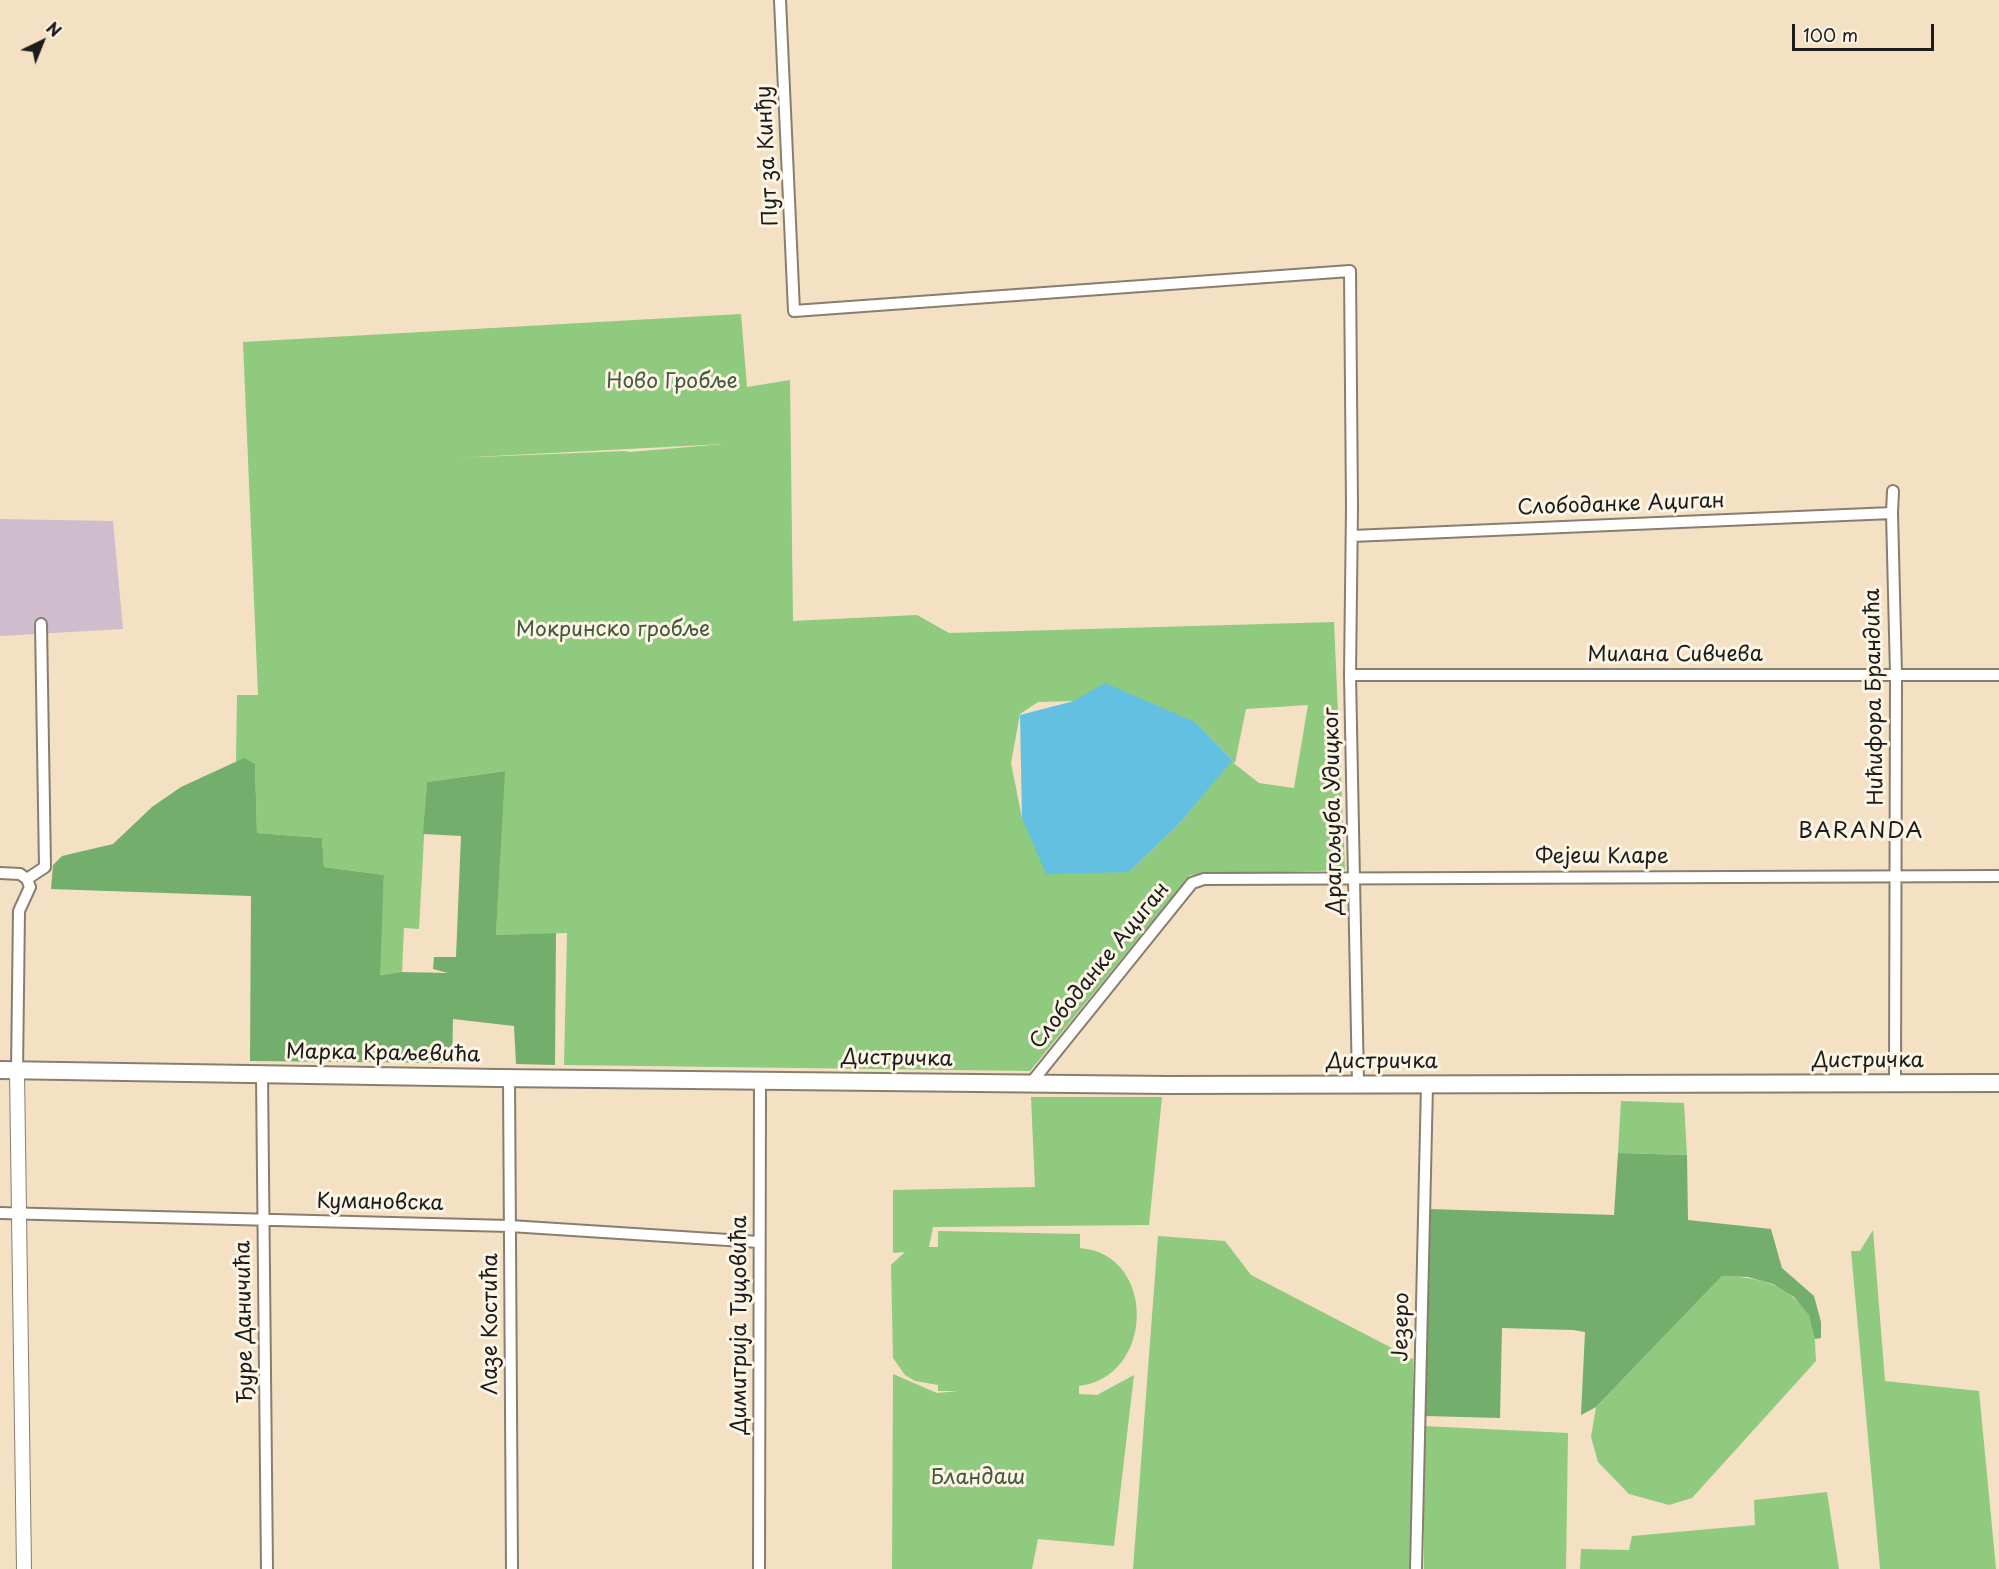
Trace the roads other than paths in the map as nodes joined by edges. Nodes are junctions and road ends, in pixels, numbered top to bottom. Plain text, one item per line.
1 (780, 0) edge
2 (794, 311) joint
3 (1893, 491) dead end
4 (1892, 513) junction
5 (1352, 536) junction
6 (41, 624) dead end
7 (1350, 675) junction
8 (1896, 675) junction
9 (1999, 675) edge
10 (0, 873) edge
11 (1896, 876) junction
12 (1999, 876) edge
13 (1356, 877) junction
14 (27, 879) junction
15 (1204, 879) joint
16 (8, 1071) edge
17 (262, 1074) junction
18 (509, 1078) junction
19 (763, 1081) junction
20 (1031, 1083) junction
21 (1895, 1083) junction
22 (1999, 1083) edge
23 (1358, 1084) junction
24 (1427, 1085) junction
25 (0, 1213) edge
26 (18, 1214) junction
27 (263, 1220) junction
28 (510, 1226) junction
29 (759, 1242) junction
30 (24, 1569) edge
31 (267, 1569) edge
32 (512, 1569) edge
33 (759, 1569) edge
34 (1416, 1569) edge

1 - 2 street, Пут за Кинђу
2 - 5 street, Драгољуба Удицког
3 - 4 street, Нићифора Брандића
4 - 5 street, Слободанке Ациган
4 - 8 street, Нићифора Брандића
5 - 7 street, Драгољуба Удицког
6 - 14 street
7 - 8 street, Милана Сивчева
7 - 13 street, Драгољуба Удицког
8 - 9 street, Милана Сивчева
8 - 11 street, Нићифора Брандића
10 - 14 street
11 - 12 street, Фејеш Кларе
11 - 13 street, Фејеш Кларе
11 - 21 street, Нићифора Брандића
13 - 15 street, Фејеш Кларе
13 - 23 street, Драгољуба Удицког
14 - 16 street
15 - 20 street, Слободанке Ациган
16 - 17 main road, Марка Краљевића
16 - 26 street
17 - 18 main road, Марка Краљевића
17 - 27 street, Ђуре Даничића
18 - 19 main road, Марка Краљевића
18 - 28 street, Лазе Костића
19 - 20 main road, Дистричка
19 - 29 street, Димитрија Туцовића
20 - 23 main road, Дистричка
21 - 22 main road, Дистричка
21 - 24 main road, Дистричка
23 - 24 main road, Дистричка
24 - 34 street, Језеро
25 - 26 street, Кумановска
26 - 27 street, Кумановска
26 - 30 street
27 - 28 street, Кумановска
27 - 31 street, Ђуре Даничића
28 - 29 street, Кумановска
28 - 32 street, Лазе Костића
29 - 33 street, Димитрија Туцовића

